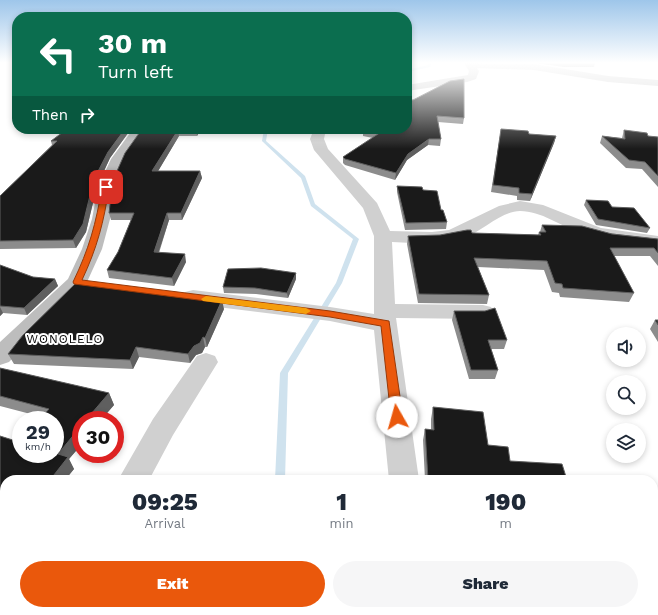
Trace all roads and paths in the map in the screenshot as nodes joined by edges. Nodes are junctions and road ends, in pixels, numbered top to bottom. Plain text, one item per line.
1 (136, 134) edge
2 (318, 134) edge
3 (383, 236) junction
4 (658, 242) edge
5 (77, 282) junction
6 (101, 285) edge
7 (171, 294) edge
8 (483, 312) edge
9 (385, 317) junction
10 (0, 356) edge
11 (206, 362) dead end
12 (136, 475) edge
13 (403, 475) edge

1 - 5 main road
2 - 3 street
3 - 4 street
3 - 9 street
5 - 6 street
5 - 10 main road
7 - 9 street
8 - 9 street
9 - 13 street
11 - 12 street

